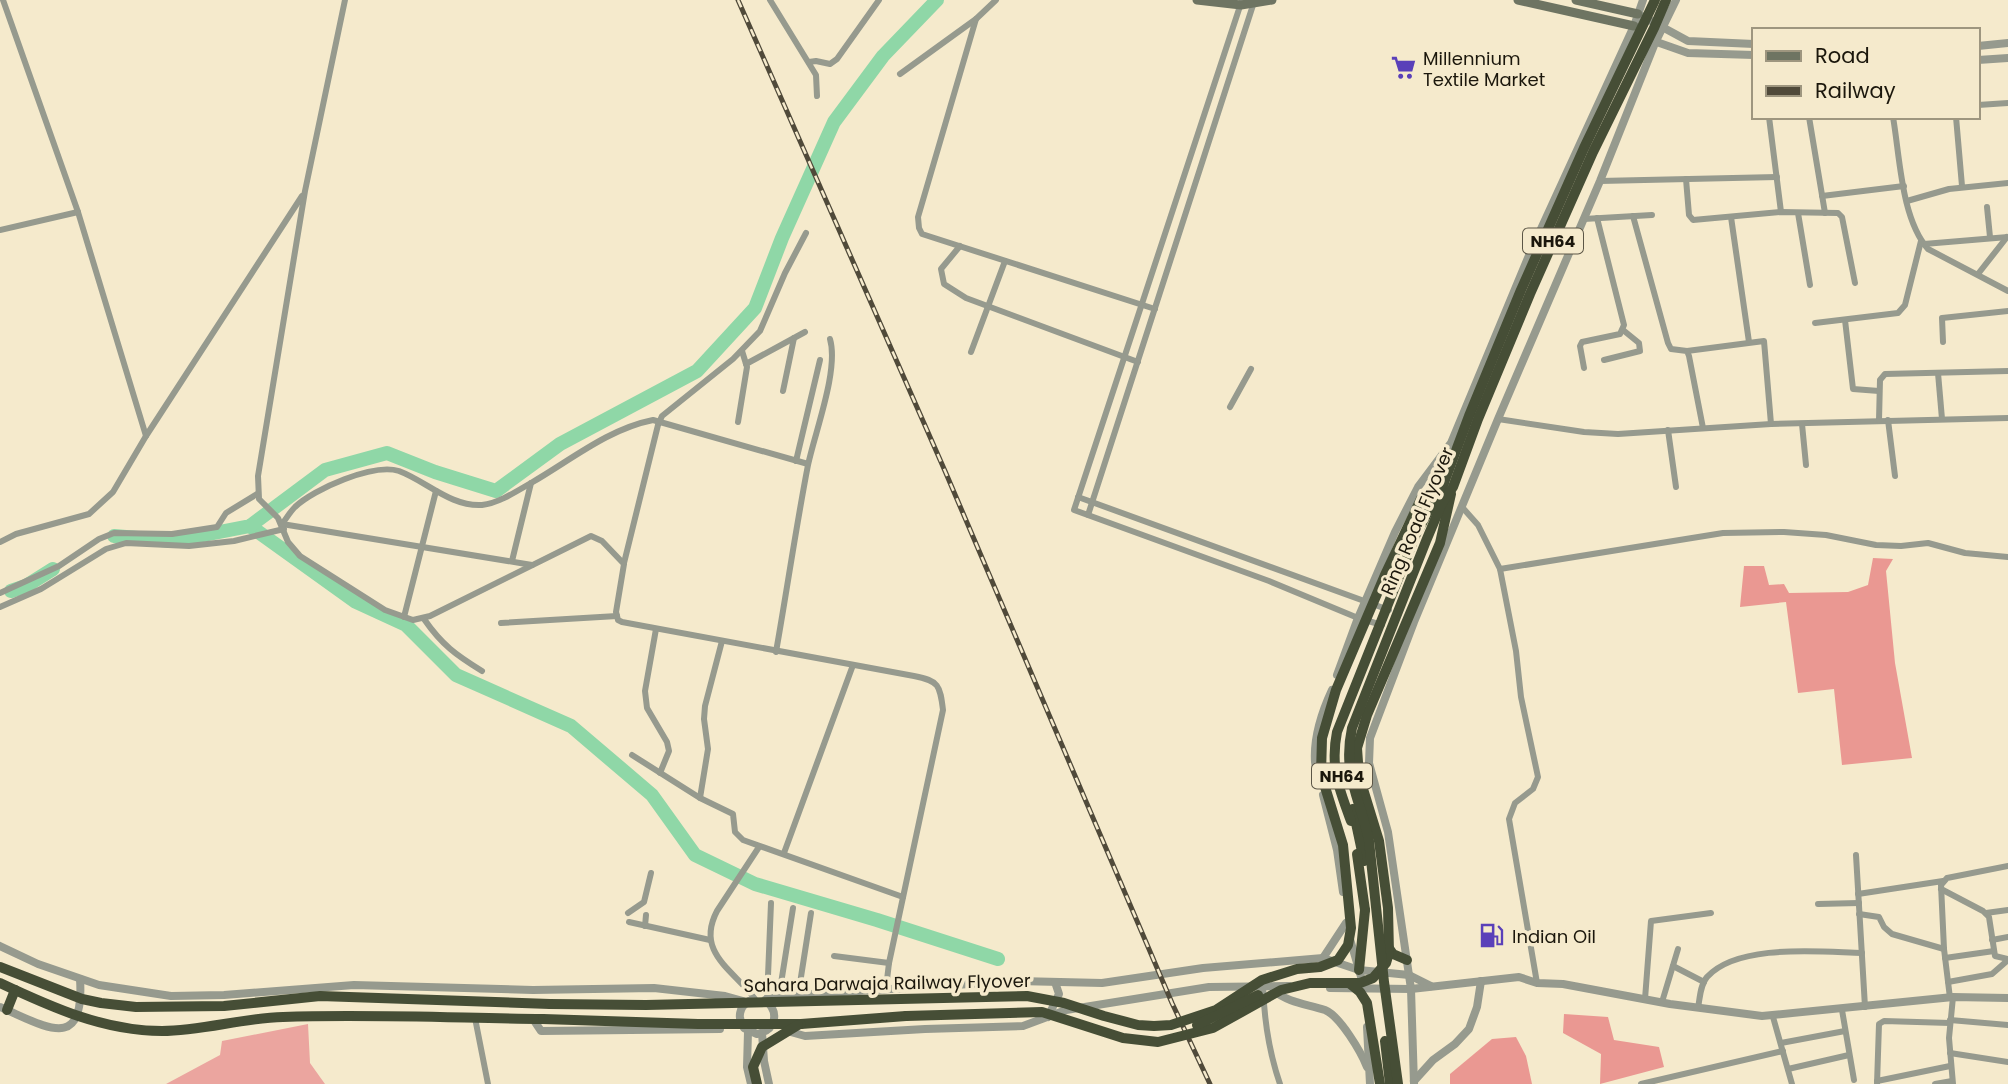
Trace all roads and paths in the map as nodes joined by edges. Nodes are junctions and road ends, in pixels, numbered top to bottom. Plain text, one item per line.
1 (3, 0) edge
2 (345, 0) edge
3 (770, 0) edge
4 (879, 0) edge
5 (996, 0) edge
6 (1197, 0) edge
7 (1272, 0) edge
8 (1518, 0) edge
9 (1576, 0) edge
10 (1643, 0) edge
11 (1655, 0) edge
12 (1666, 0) edge
13 (1676, 0) edge
14 (1255, 2) edge
15 (1241, 3) edge
16 (1638, 14) junction
17 (976, 19) junction
18 (1634, 26) junction
19 (1663, 28) junction
20 (1655, 43) junction
21 (2008, 43) edge
22 (1752, 44) edge
23 (1980, 46) edge
24 (1752, 55) edge
25 (2008, 58) edge
26 (1980, 60) edge
27 (808, 62) junction
28 (900, 74) dead end
29 (817, 96) dead end
30 (2008, 103) edge
31 (1980, 105) edge
32 (1769, 119) edge
33 (1809, 119) edge
34 (1893, 119) edge
35 (1956, 119) edge
36 (1777, 177) junction
37 (1686, 179) junction
38 (1600, 181) junction
39 (2008, 183) edge
40 (1904, 186) junction
41 (1962, 186) junction
42 (305, 191) junction
43 (1822, 196) junction
44 (1907, 201) junction
45 (1987, 206) dead end
46 (78, 212) junction
47 (1781, 212) junction
48 (1798, 213) junction
49 (1825, 214) junction
50 (1652, 215) dead end
51 (1633, 216) junction
52 (1731, 217) junction
53 (1597, 218) junction
54 (1584, 219) junction
55 (0, 230) edge
56 (806, 233) dead end
57 (1990, 237) junction
58 (2007, 237) edge
59 (1923, 243) junction
60 (960, 246) junction
61 (1006, 261) junction
62 (1978, 274) junction
63 (1854, 283) dead end
64 (1810, 285) dead end
65 (2008, 292) edge
66 (1142, 305) junction
67 (988, 306) junction
68 (1155, 309) junction
69 (2008, 311) edge
70 (1844, 320) junction
71 (1815, 323) dead end
72 (1623, 330) junction
73 (805, 332) dead end
74 (794, 338) junction
75 (830, 339) dead end
76 (1749, 342) junction
77 (1943, 342) dead end
78 (742, 351) junction
79 (1687, 351) junction
80 (971, 352) dead end
81 (1124, 358) junction
82 (820, 360) dead end
83 (1604, 360) dead end
84 (1138, 362) junction
85 (746, 363) junction
86 (1584, 368) dead end
87 (1251, 369) dead end
88 (2008, 371) edge
89 (1938, 373) junction
90 (783, 391) dead end
91 (1879, 391) junction
92 (1230, 407) dead end
93 (2008, 418) edge
94 (1498, 419) junction
95 (1942, 419) junction
96 (660, 420) junction
97 (1888, 420) junction
98 (1879, 421) junction
99 (738, 422) dead end
100 (1771, 424) junction
101 (1802, 424) junction
102 (1703, 428) junction
103 (1668, 430) junction
104 (146, 436) junction
105 (796, 461) junction
106 (808, 464) junction
107 (1806, 465) dead end
108 (1895, 476) dead end
109 (531, 483) junction
110 (1448, 485) junction
111 (1676, 487) dead end
112 (436, 491) junction
113 (258, 496) junction
114 (1078, 497) junction
115 (1093, 503) junction
116 (1462, 507) junction
117 (1088, 515) junction
118 (282, 525) junction
119 (0, 542) edge
120 (421, 546) junction
121 (2008, 556) edge
122 (512, 561) junction
123 (624, 564) junction
124 (532, 565) junction
125 (1500, 569) junction
126 (0, 593) edge
127 (1366, 603) junction
128 (0, 607) edge
129 (617, 616) junction
130 (404, 617) junction
131 (1358, 618) junction
132 (1416, 618) junction
133 (424, 619) junction
134 (501, 623) dead end
135 (656, 629) junction
136 (1410, 633) junction
137 (722, 641) junction
138 (776, 652) junction
139 (853, 665) junction
140 (482, 671) dead end
141 (632, 755) dead end
142 (660, 773) junction
143 (700, 798) junction
144 (759, 847) junction
145 (784, 853) junction
146 (1856, 855) dead end
147 (2008, 866) edge
148 (651, 873) dead end
149 (1943, 880) junction
150 (1941, 889) junction
151 (1858, 894) junction
152 (903, 897) junction
153 (771, 903) dead end
154 (1859, 903) junction
155 (1818, 904) dead end
156 (793, 908) dead end
157 (2008, 910) edge
158 (628, 913) dead end
159 (811, 913) dead end
160 (1711, 913) dead end
161 (1859, 914) junction
162 (1986, 914) junction
163 (646, 915) dead end
164 (629, 922) dead end
165 (1346, 923) junction
166 (645, 926) junction
167 (2008, 937) edge
168 (710, 940) junction
169 (1992, 940) junction
170 (0, 946) edge
171 (1678, 949) dead end
172 (1944, 949) junction
173 (1994, 951) junction
174 (1862, 953) junction
175 (834, 956) dead end
176 (1323, 958) junction
177 (1945, 958) junction
178 (2008, 959) edge
179 (1407, 960) junction
180 (889, 963) junction
181 (1673, 966) junction
182 (0, 967) edge
183 (1359, 970) junction
184 (1409, 975) junction
185 (80, 979) junction
186 (1481, 981) junction
187 (1055, 982) junction
188 (1704, 982) junction
189 (1948, 982) junction
190 (0, 983) edge
191 (1537, 983) junction
192 (1265, 985) junction
193 (1431, 987) junction
194 (886, 988) junction
195 (1365, 989) junction
196 (1411, 989) junction
197 (15, 990) junction
198 (533, 990) junction
199 (779, 996) junction
200 (798, 996) junction
201 (1952, 998) junction
202 (2008, 998) edge
203 (82, 999) junction
204 (755, 999) junction
205 (1645, 999) junction
206 (766, 1000) junction
207 (746, 1002) junction
208 (1662, 1002) junction
209 (533, 1003) junction
210 (1865, 1007) junction
211 (4, 1008) edge
212 (1698, 1008) junction
213 (1842, 1010) junction
214 (78, 1017) junction
215 (1048, 1017) junction
216 (1773, 1017) junction
217 (475, 1018) junction
218 (538, 1019) junction
219 (1950, 1022) junction
220 (801, 1024) junction
221 (2008, 1025) edge
222 (772, 1026) junction
223 (746, 1030) junction
224 (1845, 1031) junction
225 (762, 1033) junction
226 (1189, 1033) junction
227 (1780, 1043) junction
228 (762, 1047) junction
229 (1783, 1051) junction
230 (1950, 1053) junction
231 (1849, 1055) junction
232 (2008, 1062) edge
233 (1950, 1066) junction
234 (1788, 1069) junction
235 (1854, 1080) dead end
236 (1877, 1082) edge
237 (1373, 1083) edge
238 (1414, 1083) edge
239 (1952, 1083) edge
240 (488, 1084) edge
241 (751, 1084) edge
242 (757, 1084) edge
243 (769, 1084) edge
244 (1280, 1084) edge
245 (1390, 1084) edge
246 (1398, 1084) edge
247 (1641, 1084) edge
248 (1792, 1084) edge
249 (1935, 1084) edge

1 - 46 street
2 - 42 street
3 - 27 street
4 - 27 street
5 - 17 street
6 - 15 main road
7 - 14 main road
8 - 18 main road
9 - 16 main road
10 - 16 street
11 - 110 highway, Ring Road Flyover / NH64, bridge
12 - 110 highway, Ring Road Flyover / NH64, bridge
13 - 19 street
14 - 15 main road
14 - 68 street
15 - 66 street
16 - 18 street
16 - 19 street
17 - 28 street
17 - 60 street
18 - 20 street
18 - 127 street
19 - 20 street
19 - 22 street
20 - 24 street
20 - 38 street
21 - 23 street
25 - 26 street
27 - 29 street
30 - 31 street
32 - 36 street
33 - 43 street
34 - 40 street
35 - 41 street
36 - 37 street
36 - 47 street
37 - 38 street
37 - 52 street
38 - 54 street
39 - 41 street
40 - 43 street
40 - 44 street
41 - 44 street
42 - 104 street
42 - 113 street
43 - 49 street
44 - 59 street
45 - 57 street
46 - 55 street
46 - 104 street
47 - 48 street
47 - 52 street
48 - 49 street
48 - 64 street
49 - 63 street
50 - 51 street
51 - 53 street
51 - 79 street
52 - 76 street
53 - 54 street
53 - 72 street
54 - 94 street
56 - 78 street
57 - 58 street
57 - 59 street
58 - 62 street
59 - 62 street
59 - 70 street
60 - 61 street
60 - 67 street
61 - 66 street
61 - 67 street
62 - 65 street
66 - 68 street
66 - 81 street
67 - 80 street
67 - 81 street
68 - 84 street
69 - 77 street
70 - 71 street
70 - 91 street
72 - 83 street
72 - 86 street
73 - 74 street
74 - 85 street
74 - 90 street
75 - 106 street
76 - 79 street
76 - 100 street
78 - 85 street
78 - 96 street
79 - 102 street
81 - 84 street
81 - 114 street
82 - 105 street
84 - 115 street
85 - 99 street
87 - 92 street
88 - 89 street
89 - 91 street
89 - 95 street
91 - 98 street
93 - 95 street
94 - 103 street
94 - 116 street
95 - 97 street
96 - 105 street
96 - 109 street
96 - 123 street
97 - 98 street
97 - 108 street
98 - 101 street
100 - 101 street
100 - 102 street
101 - 107 street
102 - 103 street
103 - 111 street
104 - 119 street
105 - 106 street
106 - 138 street
109 - 112 street
109 - 122 street
110 - 179 highway, bridge
110 - 183 highway, bridge
110 - 209 highway, Sahara Darwaja Railway Flyover, bridge
110 - 226 highway, Sahara Darwaja Railway Flyover, bridge
110 - 245 highway, Ring Road Flyover / NH64, bridge
110 - 246 highway, Ring Road Flyover / NH64, bridge
112 - 118 street
112 - 120 street
113 - 118 street
113 - 126 street
114 - 115 street
114 - 117 street
115 - 117 street
115 - 127 street
116 - 125 street
116 - 132 street
117 - 131 street
118 - 120 street
118 - 128 street
118 - 130 street
120 - 122 street
120 - 130 street
121 - 125 street
122 - 124 street
123 - 124 street
123 - 129 street
124 - 133 street
125 - 191 street
127 - 131 street
127 - 132 street
129 - 134 street
129 - 135 street
130 - 133 street
131 - 136 street
131 - 165 street
132 - 136 street
133 - 140 street
135 - 137 street
135 - 142 street
136 - 179 street
137 - 138 street
137 - 143 street
138 - 139 street
139 - 145 street
139 - 152 street
141 - 142 street
142 - 143 street
143 - 144 street
144 - 145 street
144 - 168 street
145 - 152 street
146 - 151 street
147 - 149 street
148 - 158 street
149 - 150 street
149 - 151 street
150 - 162 street
150 - 172 street
151 - 154 street
152 - 180 street
153 - 206 street
154 - 155 street
154 - 161 street
156 - 199 street
157 - 162 street
159 - 200 street
160 - 205 street
161 - 172 street
161 - 174 street
162 - 169 street
163 - 166 street
164 - 166 street
165 - 176 street
165 - 183 street
166 - 168 street
167 - 169 street
168 - 204 street
169 - 173 street
170 - 185 street
171 - 181 street
172 - 177 street
173 - 177 street
173 - 178 street
174 - 188 street
174 - 210 street
175 - 180 street
176 - 183 street
176 - 187 street
177 - 189 street
178 - 189 street
179 - 184 street
180 - 194 street
181 - 188 street
181 - 208 street
182 - 203 highway, Sahara Darwaja Railway Flyover
183 - 184 street
183 - 195 street
184 - 193 street
184 - 196 street
185 - 198 street
185 - 203 street
186 - 191 street
186 - 193 street
186 - 238 street
187 - 194 street
187 - 215 street
188 - 212 street
189 - 201 street
190 - 197 highway, Sahara Darwaja Railway Flyover
191 - 205 street
192 - 195 street
192 - 215 street
192 - 237 street
192 - 244 street
193 - 196 street
194 - 200 street
195 - 196 street
195 - 237 street
196 - 238 street
197 - 211 highway
197 - 214 highway, Sahara Darwaja Railway Flyover
198 - 207 street
198 - 209 highway
199 - 200 street
199 - 206 street
201 - 202 street
201 - 210 street
201 - 219 street
203 - 209 highway, Sahara Darwaja Railway Flyover
203 - 214 street
204 - 206 street
204 - 207 street
205 - 208 street
206 - 222 street
207 - 223 street
208 - 212 street
210 - 213 street
211 - 214 street
212 - 216 street
213 - 216 street
213 - 224 street
214 - 217 highway, Sahara Darwaja Railway Flyover
215 - 222 street
216 - 227 street
217 - 218 highway, Sahara Darwaja Railway Flyover
217 - 240 street
218 - 220 highway, Sahara Darwaja Railway Flyover, bridge
218 - 223 street
219 - 221 street
219 - 230 street
219 - 236 street
220 - 226 highway, Sahara Darwaja Railway Flyover, bridge
220 - 228 highway, bridge
222 - 225 street
223 - 225 street
223 - 241 street
224 - 227 street
224 - 231 street
225 - 228 street
226 - 237 highway, Sahara Darwaja Railway Flyover, bridge
227 - 229 street
228 - 242 highway, bridge
228 - 243 street
229 - 234 street
229 - 247 street
230 - 232 street
230 - 233 street
231 - 234 street
231 - 235 street
233 - 236 street
233 - 239 street
234 - 248 street
239 - 249 street

